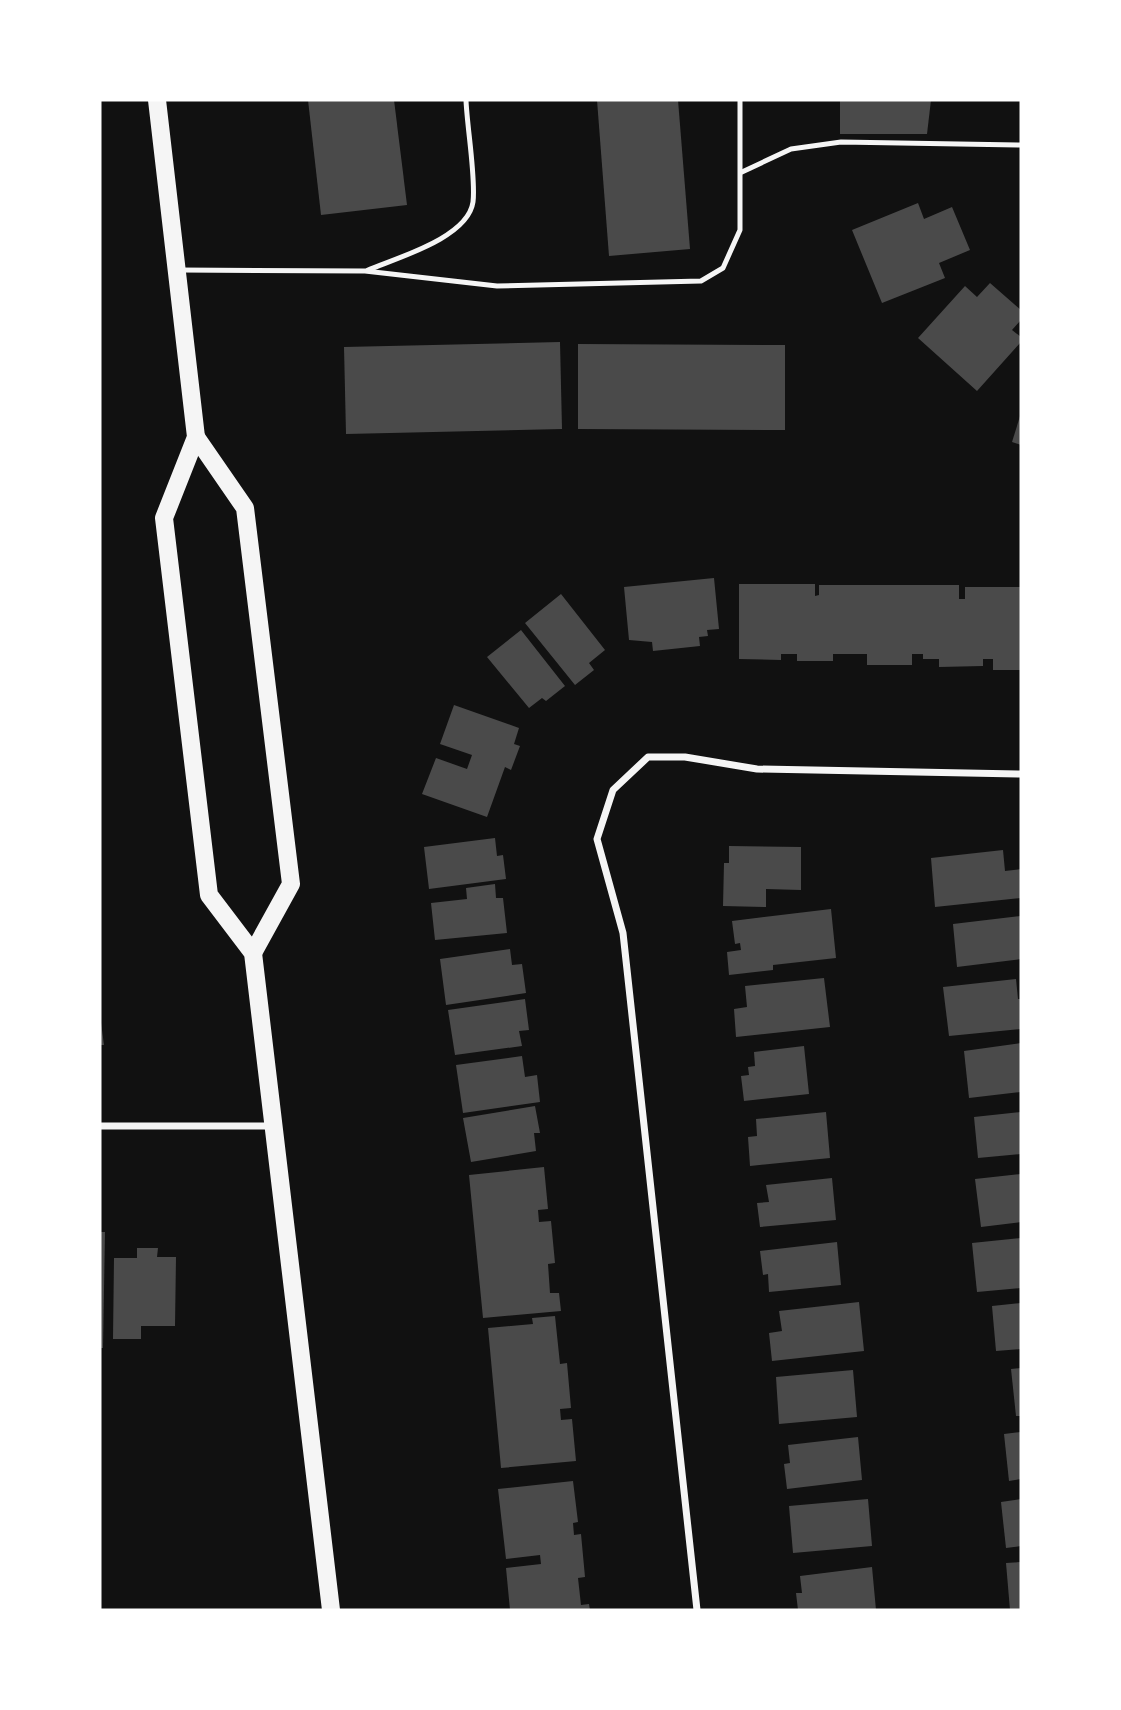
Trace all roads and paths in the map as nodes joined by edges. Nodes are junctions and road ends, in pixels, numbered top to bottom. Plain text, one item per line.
1 (157, 100) edge
2 (466, 100) edge
3 (740, 100) edge
4 (1021, 145) edge
5 (742, 172) junction
6 (177, 270) junction
7 (365, 271) junction
8 (195, 437) junction
9 (1021, 774) edge
10 (253, 953) junction
11 (100, 1126) edge
12 (273, 1126) junction
13 (331, 1610) edge
14 (697, 1610) edge

1 - 6 main road
2 - 7 lane
3 - 5 lane
4 - 5 lane
5 - 7 lane
6 - 7 lane
6 - 8 main road
8 - 10 main road
8 - 10 main road
9 - 14 street
10 - 12 main road
11 - 12 street
12 - 13 main road

